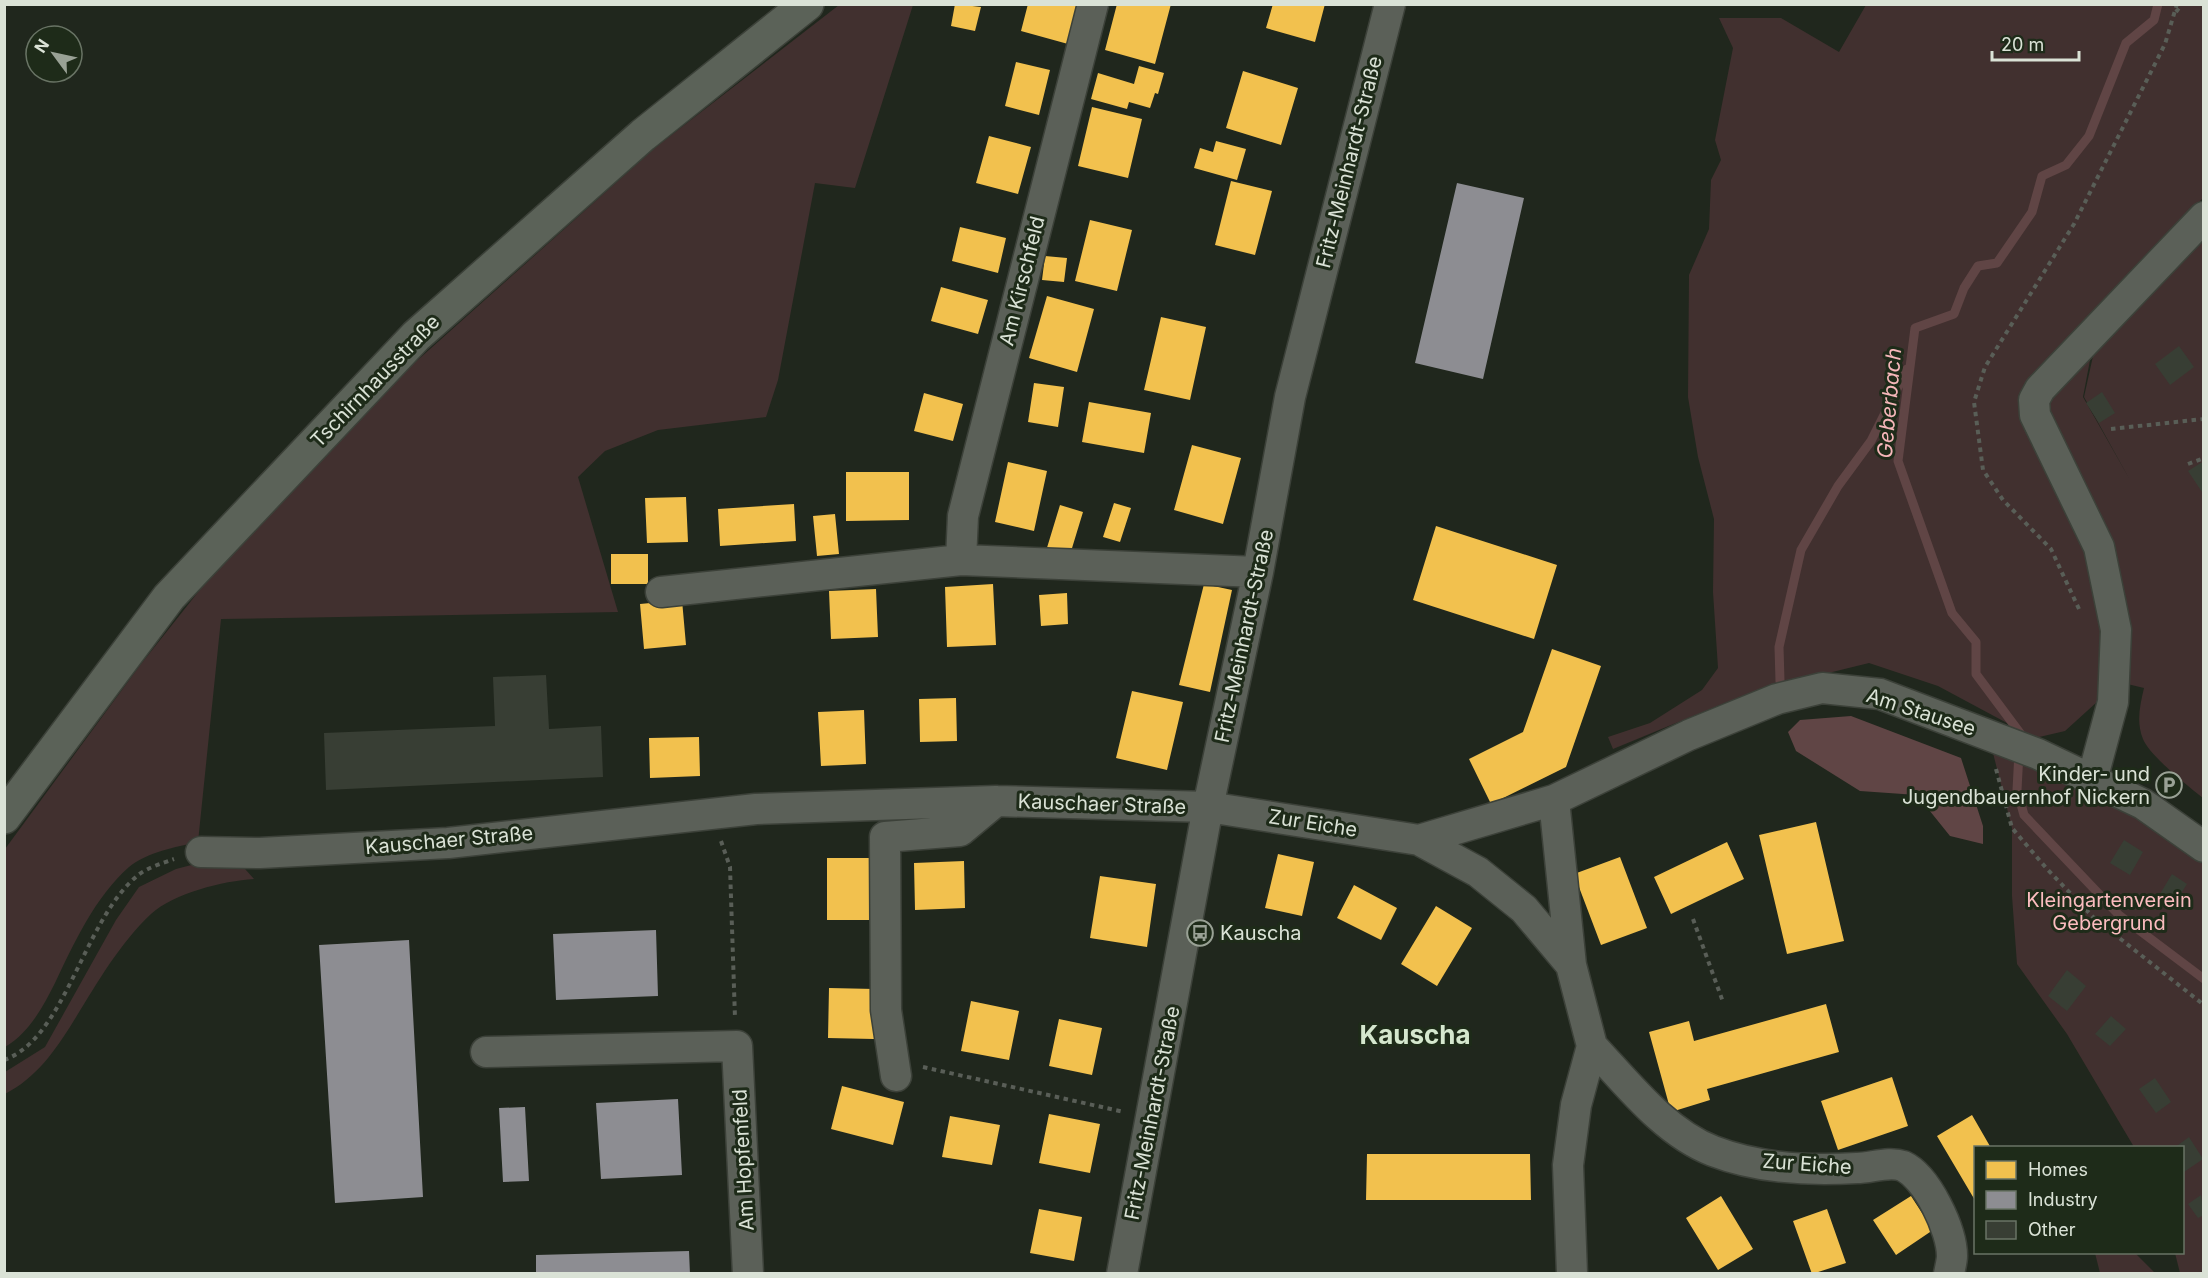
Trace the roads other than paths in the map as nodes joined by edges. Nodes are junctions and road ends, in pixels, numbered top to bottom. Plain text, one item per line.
1 (807, 4) edge
2 (1093, 4) edge
3 (1390, 4) edge
4 (2204, 218) edge
5 (962, 560) junction
6 (1258, 572) junction
7 (661, 592) dead end
8 (1626, 768) joint
9 (2092, 780) junction
10 (1554, 800) junction
11 (996, 801) junction
12 (1208, 807) junction
13 (4, 817) edge
14 (1419, 840) junction
15 (2204, 847) edge
16 (201, 852) road end
17 (1571, 965) junction
18 (1592, 1046) junction
19 (486, 1052) dead end
20 (895, 1065) road end
21 (748, 1274) edge
22 (1122, 1274) edge
23 (1572, 1274) edge
24 (1948, 1274) edge

1 - 13 main road, Tschirnhausstraße
2 - 5 street, Am Kirschfeld
3 - 6 street, Fritz-Meinhardt-Straße
4 - 9 street
5 - 6 street
5 - 7 street
6 - 12 street, Fritz-Meinhardt-Straße
8 - 9 street, Am Stausee
8 - 10 street, Zur Eiche
9 - 15 street, Am Stausee
10 - 14 street, Zur Eiche
10 - 17 street, Zur Eiche
11 - 12 street, Kauschaer Straße
11 - 16 street, Kauschaer Straße
11 - 20 street, Kauschaer Straße
12 - 14 street, Zur Eiche
12 - 22 street, Fritz-Meinhardt-Straße
14 - 17 street, Zur Eiche
17 - 18 street, Zur Eiche
18 - 23 street, Zur Eiche
18 - 24 street, Zur Eiche
19 - 21 street, Am Hopfenfeld

